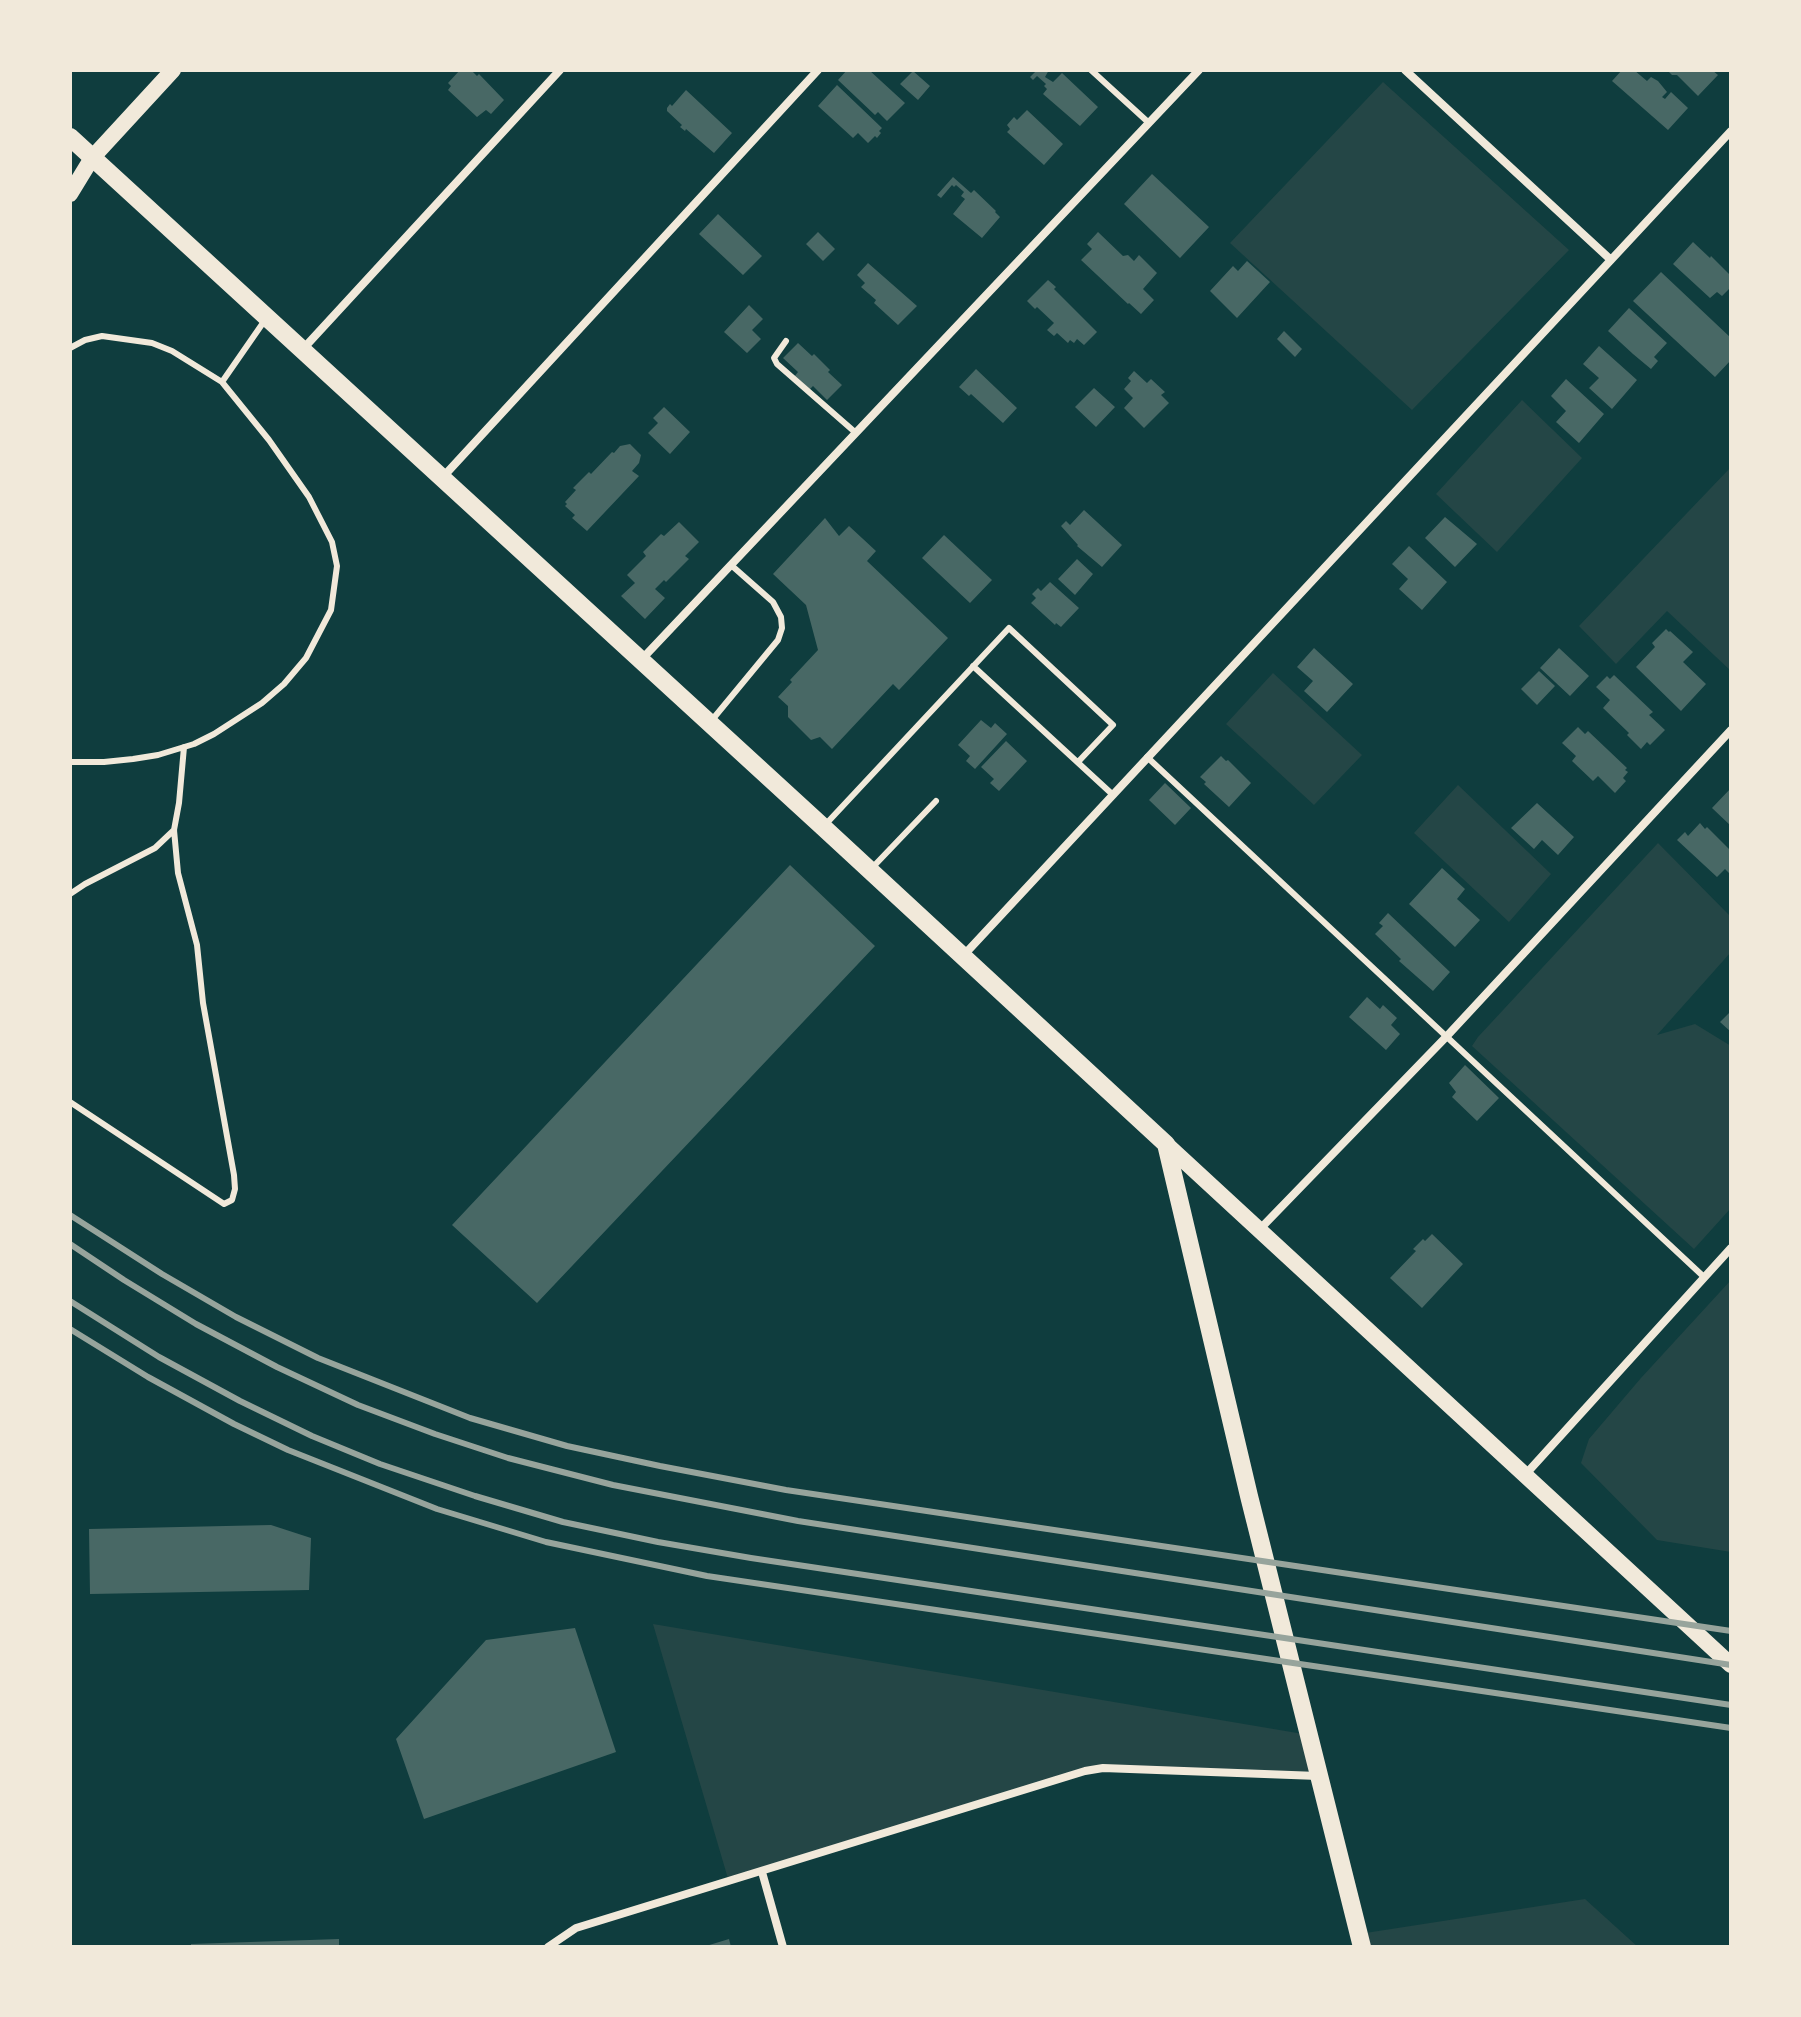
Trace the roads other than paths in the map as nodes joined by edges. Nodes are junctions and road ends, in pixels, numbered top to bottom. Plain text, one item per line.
1 (173, 70) edge
2 (560, 70) edge
3 (818, 70) edge
4 (1091, 70) edge
5 (1199, 70) edge
6 (1405, 70) edge
7 (1149, 123) junction
8 (1731, 131) edge
9 (70, 137) edge
10 (92, 158) junction
11 (70, 194) edge
12 (1611, 260) junction
13 (267, 317) junction
14 (786, 341) dead end
15 (70, 348) edge
16 (303, 350) junction
17 (222, 382) junction
18 (856, 433) junction
19 (442, 479) junction
20 (731, 565) junction
21 (641, 660) junction
22 (973, 666) junction
23 (709, 723) junction
24 (1731, 730) edge
25 (184, 747) junction
26 (1147, 757) junction
27 (70, 762) edge
28 (1078, 762) junction
29 (1112, 794) junction
30 (936, 801) dead end
31 (823, 827) junction
32 (174, 830) junction
33 (870, 870) junction
34 (70, 894) edge
35 (963, 956) junction
36 (1447, 1036) junction
37 (70, 1102) edge
38 (1166, 1144) junction
39 (1259, 1231) junction
40 (1731, 1248) edge
41 (1704, 1277) junction
42 (1525, 1475) junction
43 (1731, 1665) edge
44 (1319, 1776) junction
45 (762, 1872) junction
46 (548, 1947) edge
47 (783, 1947) edge
48 (1362, 1947) edge

1 - 10 main road
2 - 16 street
3 - 19 street
4 - 7 lane
5 - 7 street
6 - 12 street
7 - 18 street
8 - 12 street
9 - 10 main road
10 - 11 main road
10 - 13 main road
12 - 26 street
13 - 16 main road
13 - 17 lane
14 - 18 lane
15 - 17 lane
16 - 19 main road
17 - 25 lane
18 - 20 street
19 - 21 main road
20 - 21 street
20 - 23 lane
21 - 23 main road
22 - 28 lane
22 - 28 lane
22 - 31 lane
23 - 31 main road
24 - 36 street
25 - 27 lane
25 - 32 lane
26 - 29 street
26 - 36 lane
28 - 29 lane
29 - 35 street
30 - 33 lane
31 - 33 main road
32 - 34 lane
32 - 37 lane
33 - 35 main road
35 - 38 main road
36 - 39 street
36 - 41 lane
38 - 39 main road
38 - 44 main road
39 - 42 main road
40 - 41 street
41 - 42 street
42 - 43 main road
44 - 45 street
44 - 48 main road
45 - 46 street
45 - 47 street

